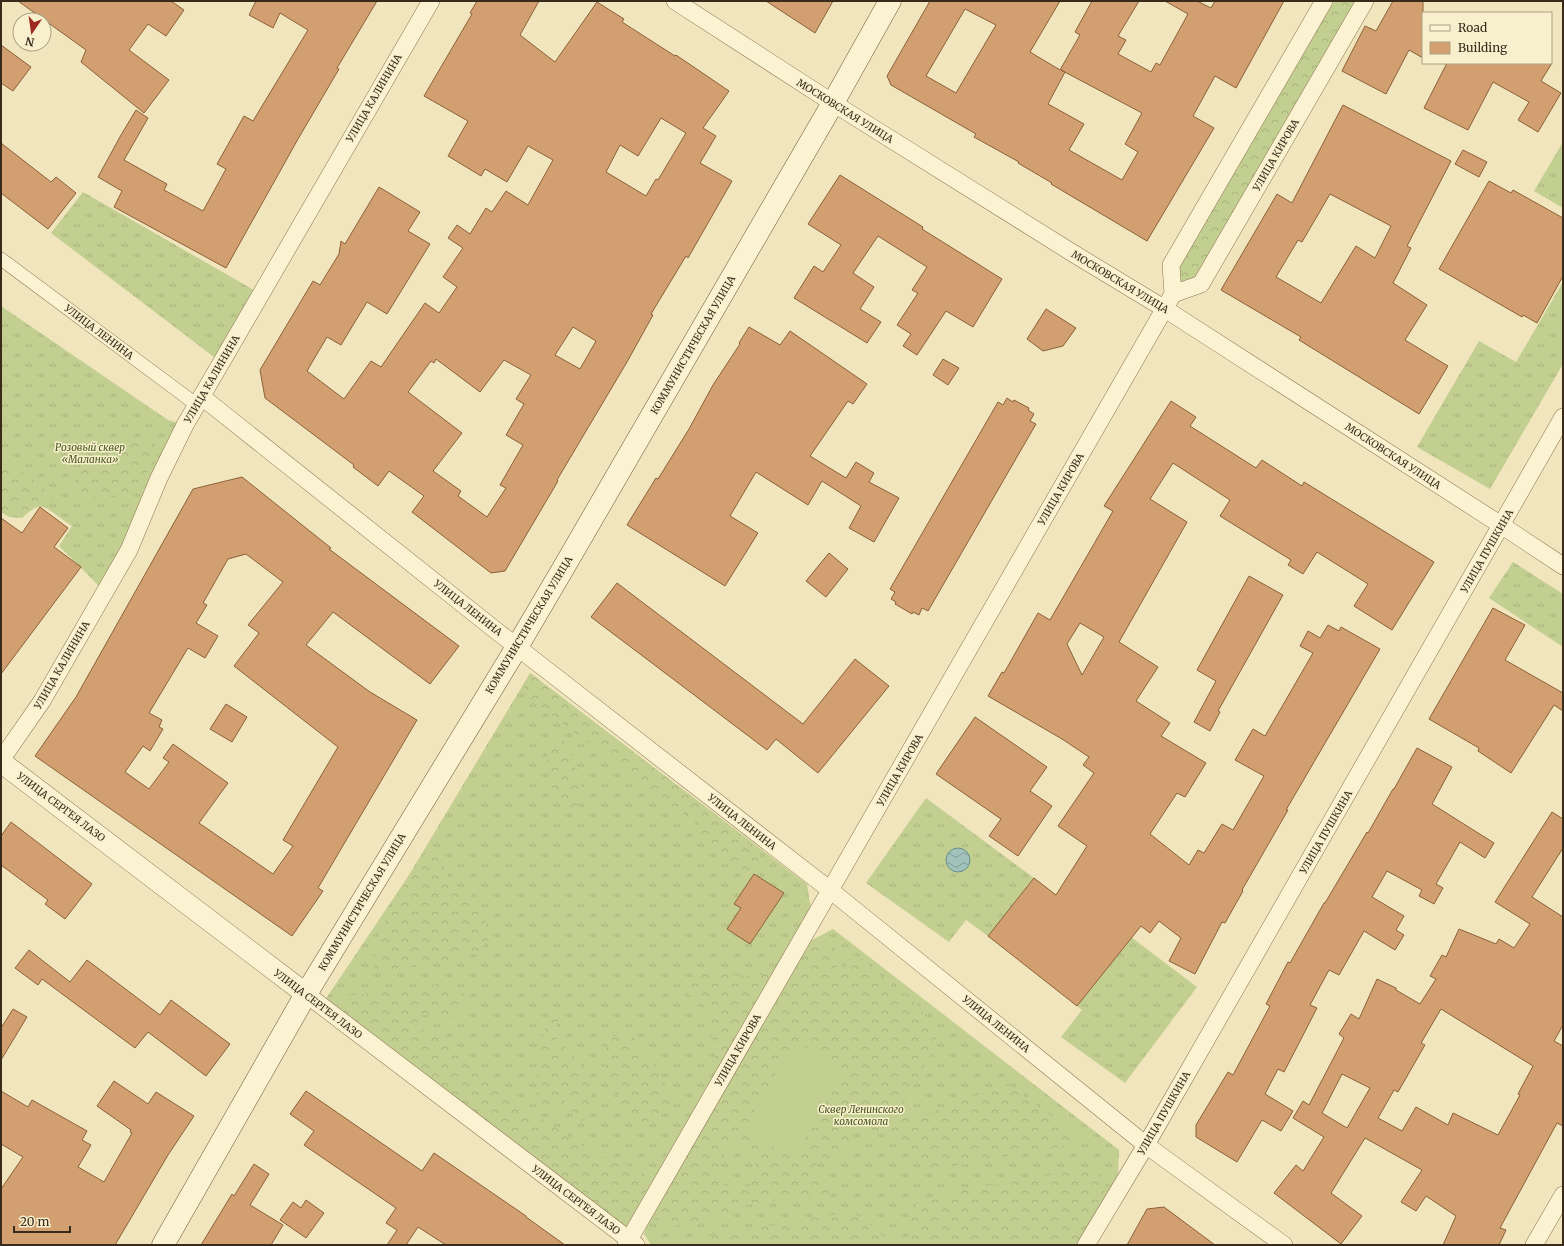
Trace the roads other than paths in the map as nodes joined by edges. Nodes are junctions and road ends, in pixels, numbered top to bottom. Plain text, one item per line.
1 (431, 1) edge
2 (675, 1) edge
3 (890, 1) edge
4 (1324, 1) edge
5 (1365, 1) edge
6 (833, 103) junction
7 (1, 259) edge
8 (1173, 294) junction
9 (1165, 309) junction
10 (200, 401) junction
11 (1563, 417) edge
12 (1501, 525) junction
13 (1563, 566) edge
14 (517, 647) junction
15 (1, 761) edge
16 (830, 890) junction
17 (306, 994) junction
18 (1146, 1145) junction
19 (1563, 1195) edge
20 (630, 1243) edge
21 (163, 1245) edge
22 (1086, 1245) edge
23 (1284, 1245) edge
24 (1534, 1245) edge

1 - 10 street, УЛИЦА КАЛИНИНА
2 - 6 street, МОСКОВСКАЯ УЛИЦА
3 - 6 main road, КОММУНИСТИЧЕСКАЯ УЛИЦА
4 - 8 street
5 - 8 street, УЛИЦА КИРОВА
6 - 9 street, МОСКОВСКАЯ УЛИЦА
6 - 14 main road, КОММУНИСТИЧЕСКАЯ УЛИЦА
7 - 10 street, УЛИЦА ЛЕНИНА
8 - 9 street, УЛИЦА КИРОВА
9 - 12 street, МОСКОВСКАЯ УЛИЦА
9 - 16 street, УЛИЦА КИРОВА
10 - 14 street, УЛИЦА ЛЕНИНА
10 - 15 street, УЛИЦА КАЛИНИНА
11 - 12 street, УЛИЦА ПУШКИНА
12 - 13 street, МОСКОВСКАЯ УЛИЦА
12 - 18 street, УЛИЦА ПУШКИНА
14 - 16 street, УЛИЦА ЛЕНИНА
14 - 17 main road, КОММУНИСТИЧЕСКАЯ УЛИЦА
15 - 17 street, УЛИЦА СЕРГЕЯ ЛАЗО
16 - 18 street, УЛИЦА ЛЕНИНА
16 - 20 street, УЛИЦА КИРОВА
17 - 20 street, УЛИЦА СЕРГЕЯ ЛАЗО
17 - 21 main road, КОММУНИСТИЧЕСКАЯ УЛИЦА
18 - 22 street, УЛИЦА ПУШКИНА
18 - 23 street, УЛИЦА ЛЕНИНА
19 - 24 street

